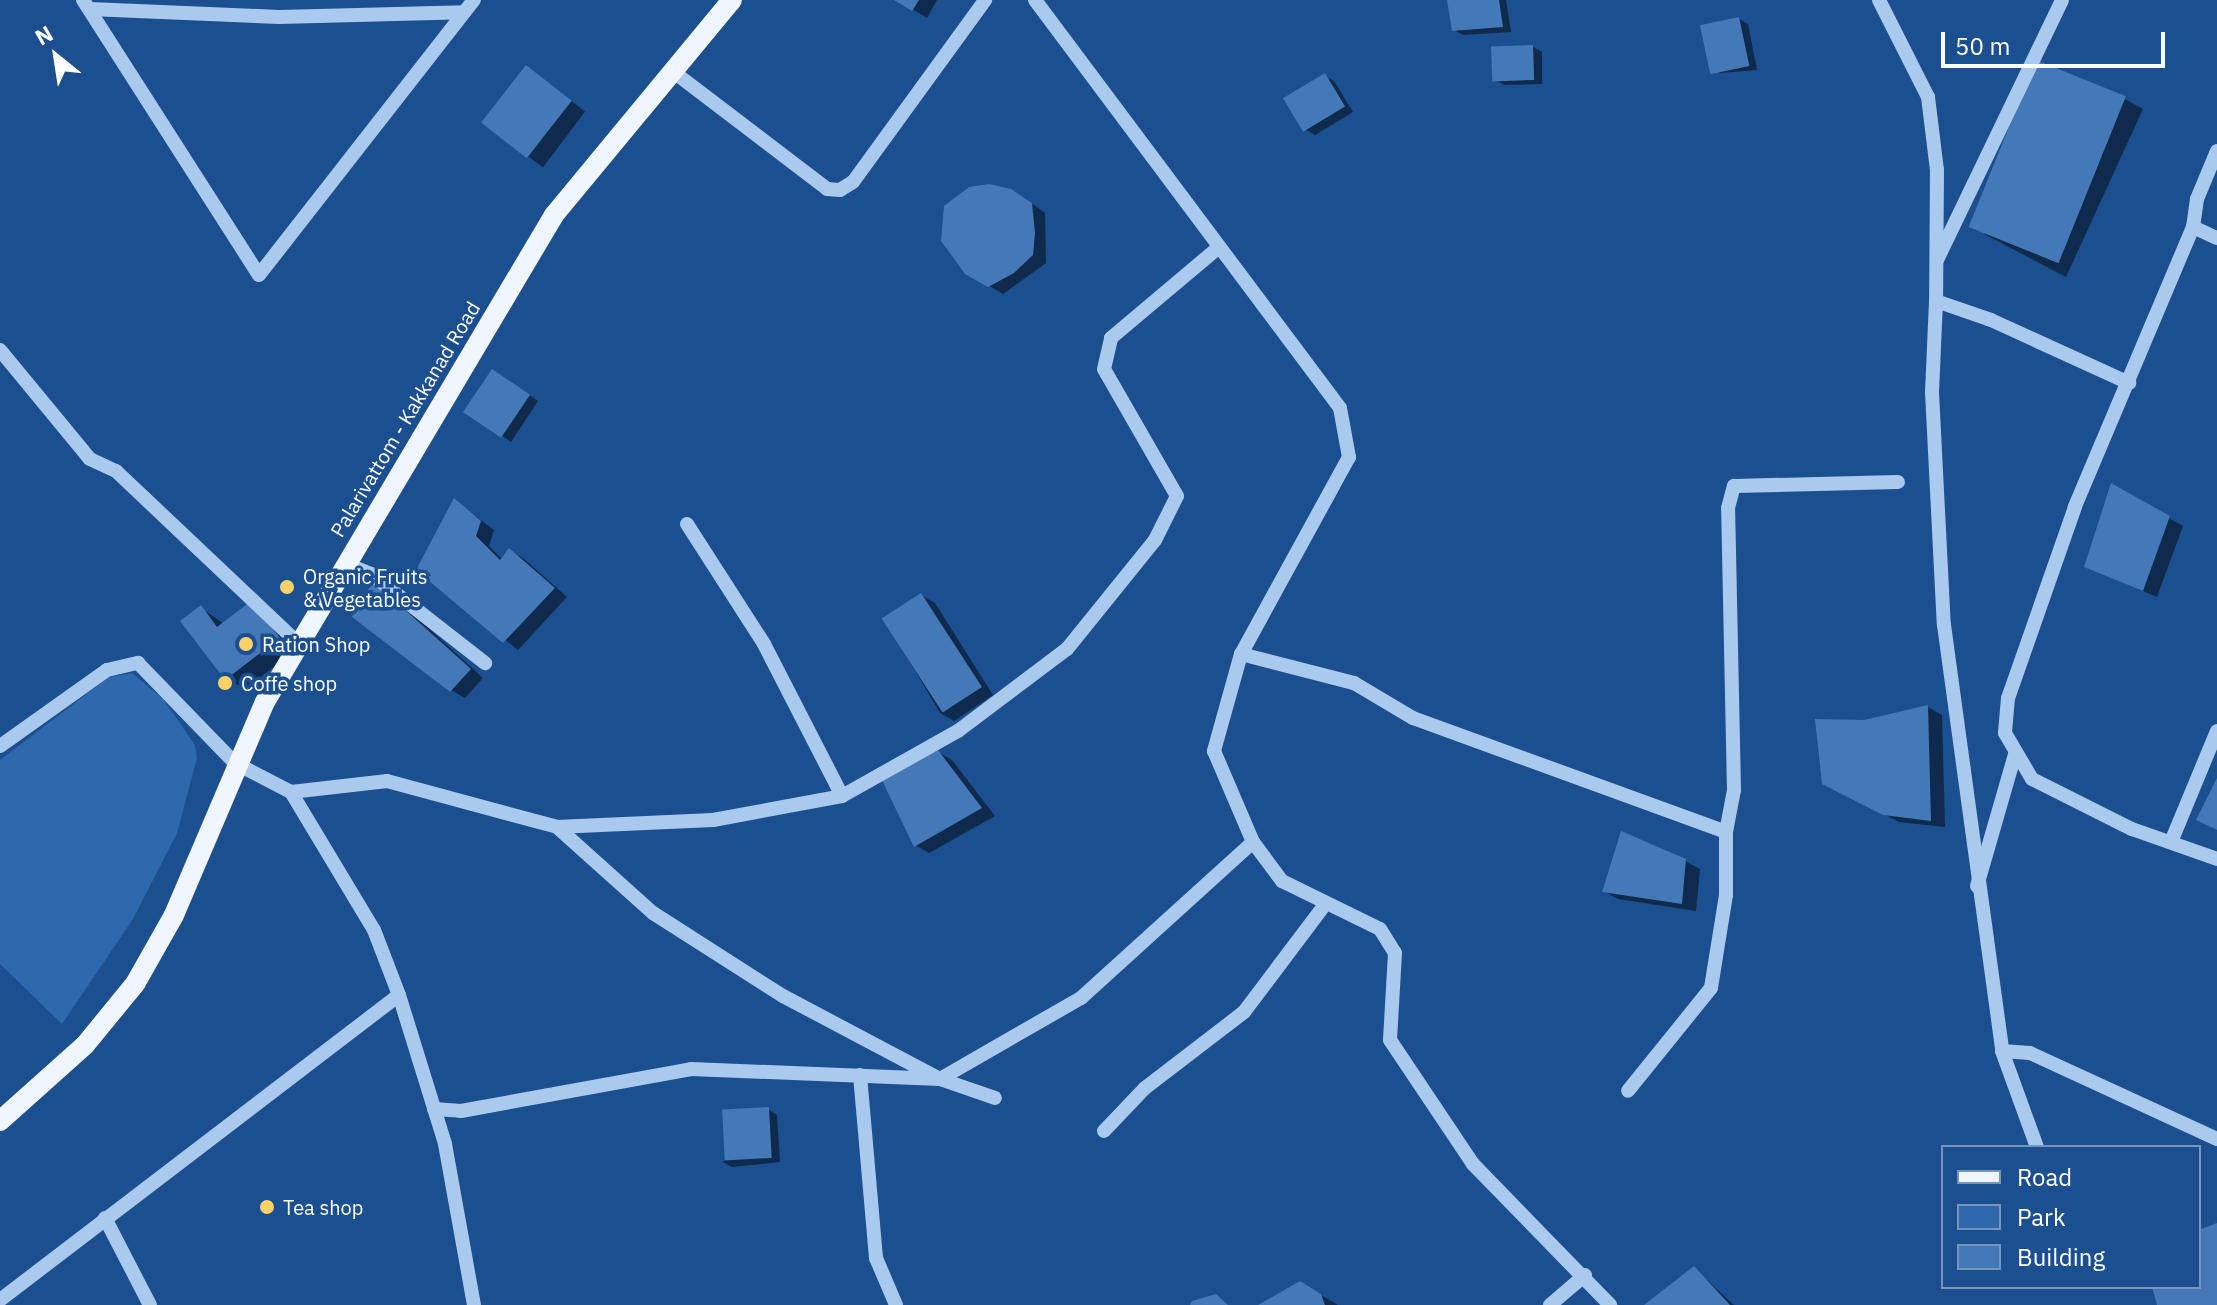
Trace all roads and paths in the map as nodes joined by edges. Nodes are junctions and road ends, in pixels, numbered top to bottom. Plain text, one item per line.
1 (732, 0) edge
2 (985, 0) edge
3 (1035, 0) edge
4 (1879, 0) edge
5 (2062, 0) edge
6 (87, 5) edge
7 (469, 6) edge
8 (675, 73) junction
9 (2217, 151) edge
10 (2193, 227) junction
11 (2217, 238) edge
12 (1218, 248) junction
13 (1935, 264) junction
14 (1936, 301) junction
15 (0, 350) edge
16 (2129, 383) junction
17 (1898, 482) dead end
18 (687, 524) dead end
19 (346, 564) junction
20 (299, 644) junction
21 (1241, 654) junction
22 (485, 663) dead end
23 (2217, 731) edge
24 (0, 746) edge
25 (2015, 754) junction
26 (235, 763) junction
27 (291, 792) junction
28 (842, 796) junction
29 (557, 827) junction
30 (1726, 832) junction
31 (1253, 842) junction
32 (2171, 842) junction
33 (2217, 859) edge
34 (1977, 886) junction
35 (1326, 903) junction
36 (399, 995) junction
37 (2002, 1051) junction
38 (860, 1075) junction
39 (940, 1079) junction
40 (1628, 1091) dead end
41 (995, 1098) dead end
42 (434, 1109) junction
43 (0, 1121) edge
44 (1104, 1131) dead end
45 (2217, 1139) edge
46 (2036, 1145) edge
47 (105, 1218) junction
48 (1585, 1275) junction
49 (0, 1300) edge
50 (150, 1305) edge
51 (474, 1305) edge
52 (896, 1305) edge
53 (1550, 1305) edge
54 (1610, 1305) edge

1 - 8 main road, Palarivattom - Kakkanad Road
2 - 8 street
3 - 12 street
4 - 13 street
5 - 13 street
6 - 7 street
6 - 7 street
8 - 19 main road, Palarivattom - Kakkanad Road
9 - 10 street
10 - 11 street
10 - 16 street
12 - 21 street
12 - 28 street
13 - 14 street
14 - 16 street
14 - 34 street
15 - 20 street
16 - 25 street
17 - 30 street
18 - 28 street
19 - 20 main road, Palarivattom - Kakkanad Road
19 - 22 street
20 - 26 main road, Palarivattom - Kakkanad Road
21 - 30 street
21 - 31 street
23 - 32 street
24 - 26 street
25 - 32 street
25 - 34 street
26 - 27 street
26 - 43 main road, Palarivattom - Kakkanad Road
27 - 29 street
27 - 36 street
28 - 29 street
29 - 39 street
30 - 40 street
31 - 35 street
31 - 39 street
32 - 33 street
34 - 37 street
35 - 44 street
35 - 48 street
36 - 42 street
36 - 47 street
37 - 45 street
37 - 46 street
38 - 39 street
38 - 42 street
38 - 52 street
39 - 41 street
42 - 51 street
47 - 49 street
47 - 50 street
48 - 53 street
48 - 54 street

